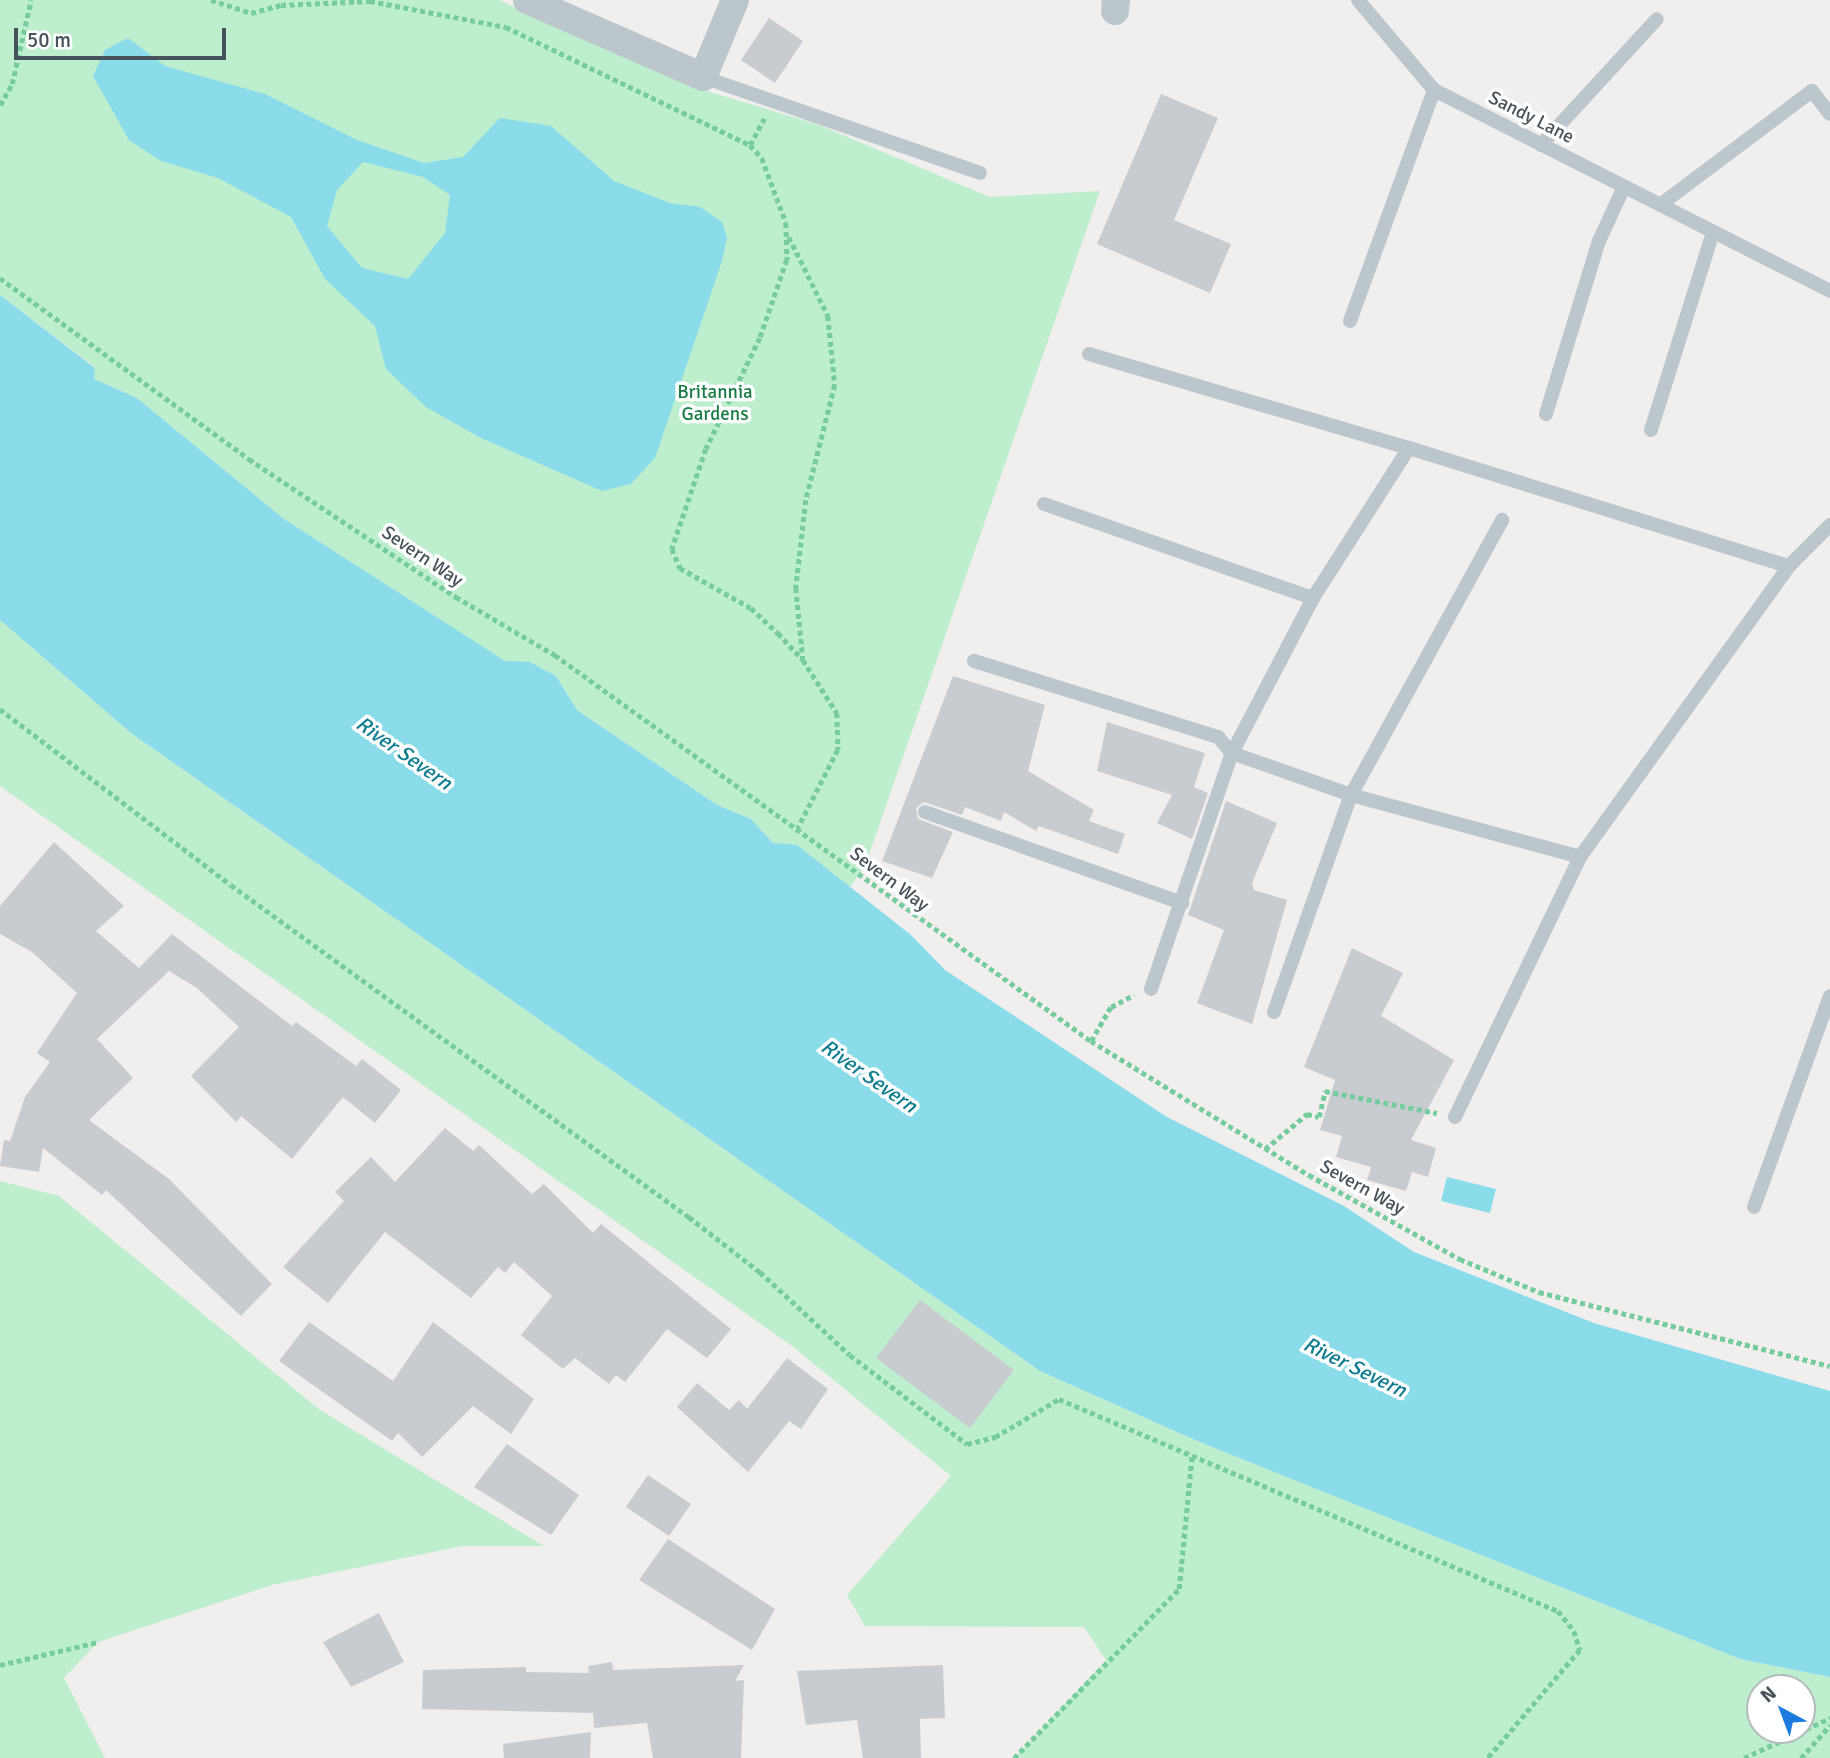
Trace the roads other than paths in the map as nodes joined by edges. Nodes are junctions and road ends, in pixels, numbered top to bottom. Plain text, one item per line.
1 (527, 0) edge
2 (735, 0) edge
3 (1358, 0) edge
4 (1657, 19) dead end
5 (703, 77) junction
6 (1434, 90) junction
7 (1830, 114) edge
8 (1541, 145) junction
9 (980, 173) dead end
10 (1624, 187) junction
11 (1660, 205) junction
12 (1713, 232) junction
13 (1830, 291) edge
14 (1350, 321) dead end
15 (1089, 354) dead end
16 (1546, 414) dead end
17 (1651, 430) dead end
18 (1409, 448) junction
19 (1044, 504) dead end
20 (1502, 520) dead end
21 (1830, 524) edge
22 (1790, 566) junction
23 (1313, 598) junction
24 (974, 661) dead end
25 (1232, 753) junction
26 (1351, 795) junction
27 (925, 811) dead end
28 (1580, 857) junction
29 (1182, 902) junction
30 (1151, 989) road end
31 (1830, 996) edge
32 (1274, 1012) dead end
33 (1455, 1117) road end
34 (1754, 1207) dead end

1 - 5 street
2 - 5 street
3 - 6 lane
4 - 8 lane
5 - 9 lane
6 - 8 lane, Sandy Lane
6 - 14 lane
7 - 11 lane
8 - 10 lane, Sandy Lane
10 - 11 lane, Sandy Lane
10 - 16 lane
11 - 12 lane, Sandy Lane
12 - 13 lane, Sandy Lane
12 - 17 lane
15 - 18 lane
18 - 22 lane
18 - 23 lane
19 - 23 lane
20 - 26 lane
21 - 22 lane
22 - 28 lane
23 - 25 lane
24 - 25 lane
25 - 26 lane
25 - 29 lane
26 - 28 lane
26 - 32 lane
27 - 29 lane
28 - 33 lane
29 - 30 lane
31 - 34 lane

